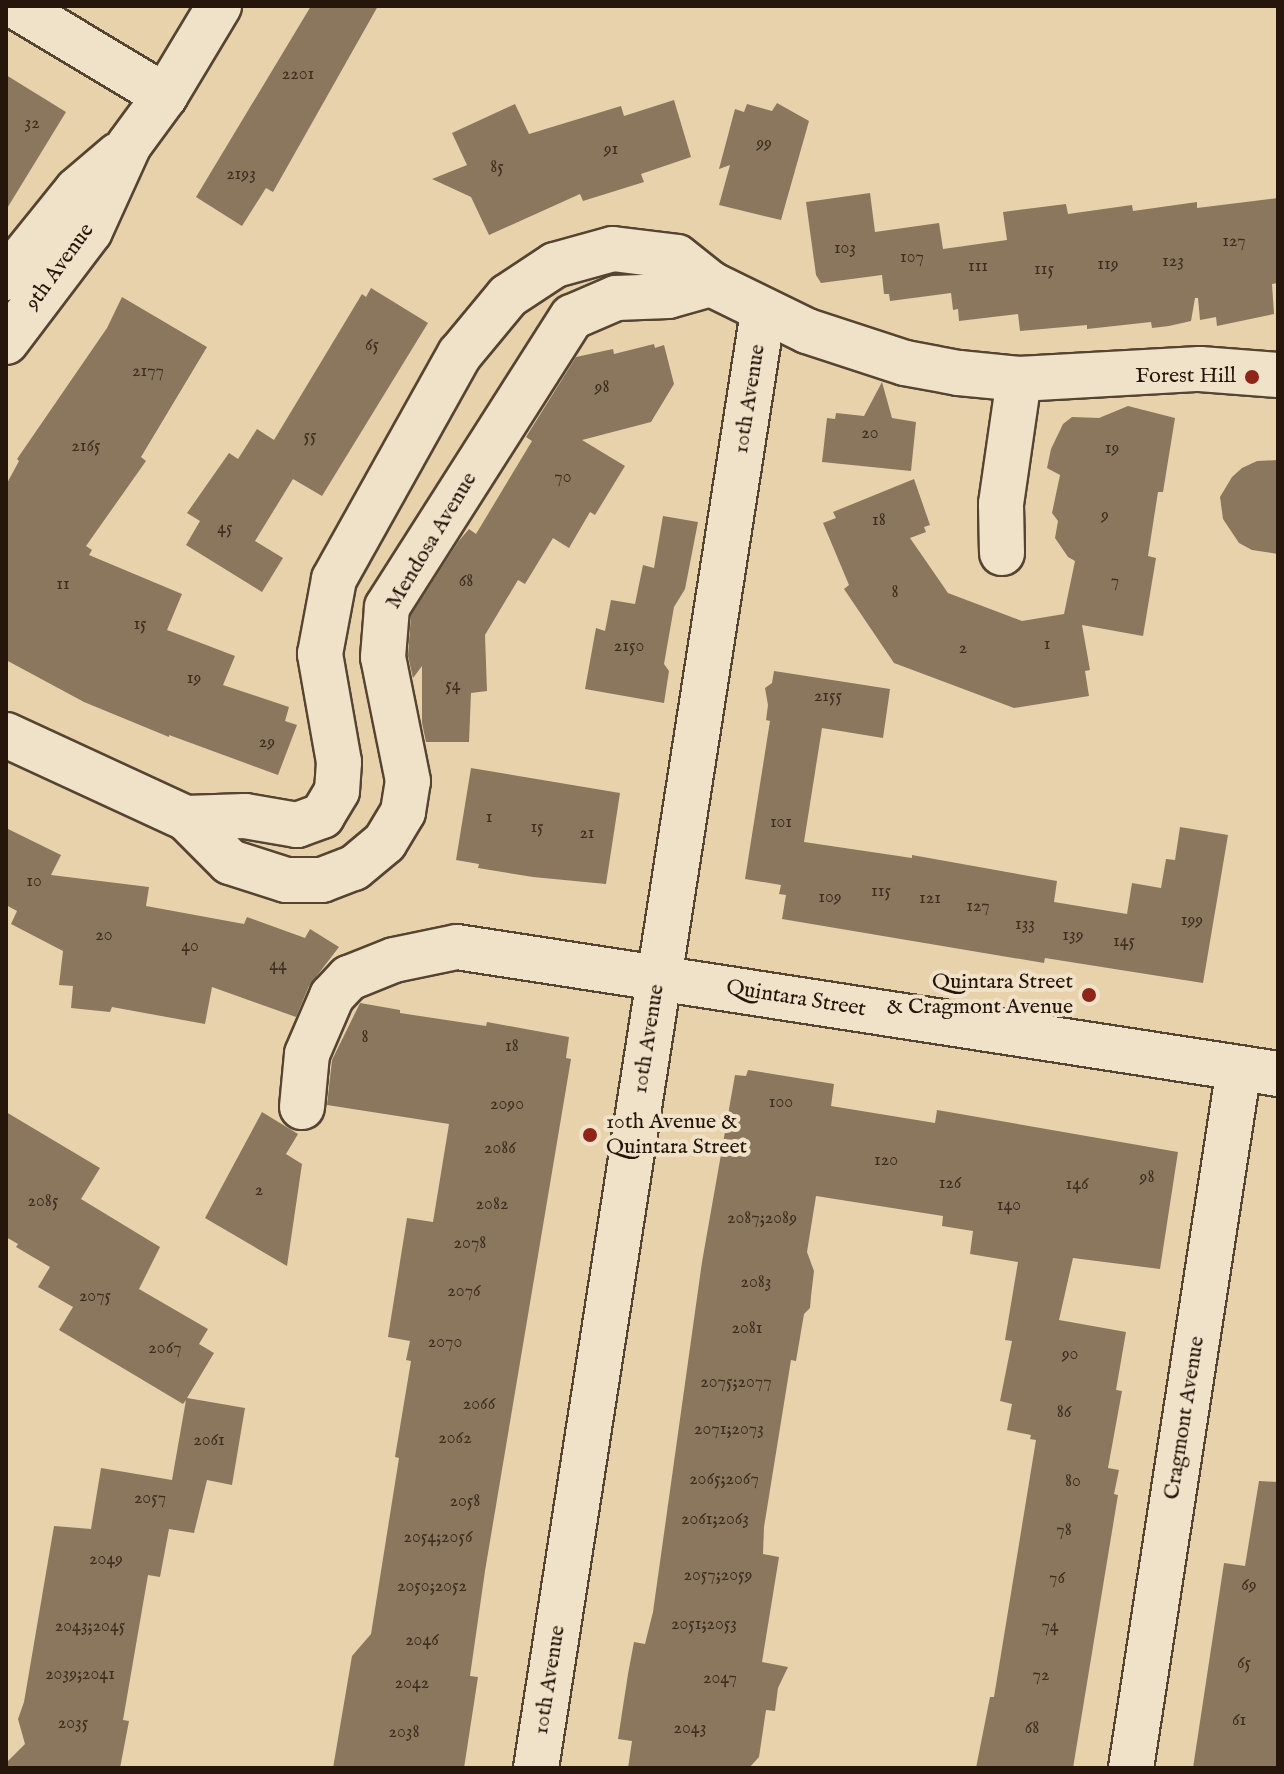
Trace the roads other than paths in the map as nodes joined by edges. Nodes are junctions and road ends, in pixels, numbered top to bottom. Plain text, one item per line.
1 (15, 6) edge
2 (219, 6) edge
3 (165, 96) junction
4 (129, 145) junction
5 (6, 278) edge
6 (711, 284) junction
7 (763, 311) junction
8 (6, 342) edge
9 (1278, 375) edge
10 (1019, 379) junction
11 (1002, 553) dead end
12 (6, 735) edge
13 (186, 818) junction
14 (659, 978) junction
15 (1259, 1071) edge
16 (302, 1107) dead end
17 (536, 1768) edge
18 (1131, 1768) edge

1 - 3 street
2 - 3 street, 9th Avenue
3 - 4 street, 9th Avenue
4 - 5 street, 9th Avenue
4 - 8 street, 9th Avenue
6 - 7 street, Mendosa Avenue
6 - 13 street, Mendosa Avenue
6 - 13 street, Mendosa Avenue
7 - 10 street, Mendosa Avenue
7 - 14 street, 10th Avenue
9 - 10 street, Mendosa Avenue
10 - 11 street
12 - 13 street, Mendosa Avenue
14 - 15 street, Quintara Street
14 - 16 street, Quintara Street
14 - 17 street, 10th Avenue
15 - 18 street, Cragmont Avenue

